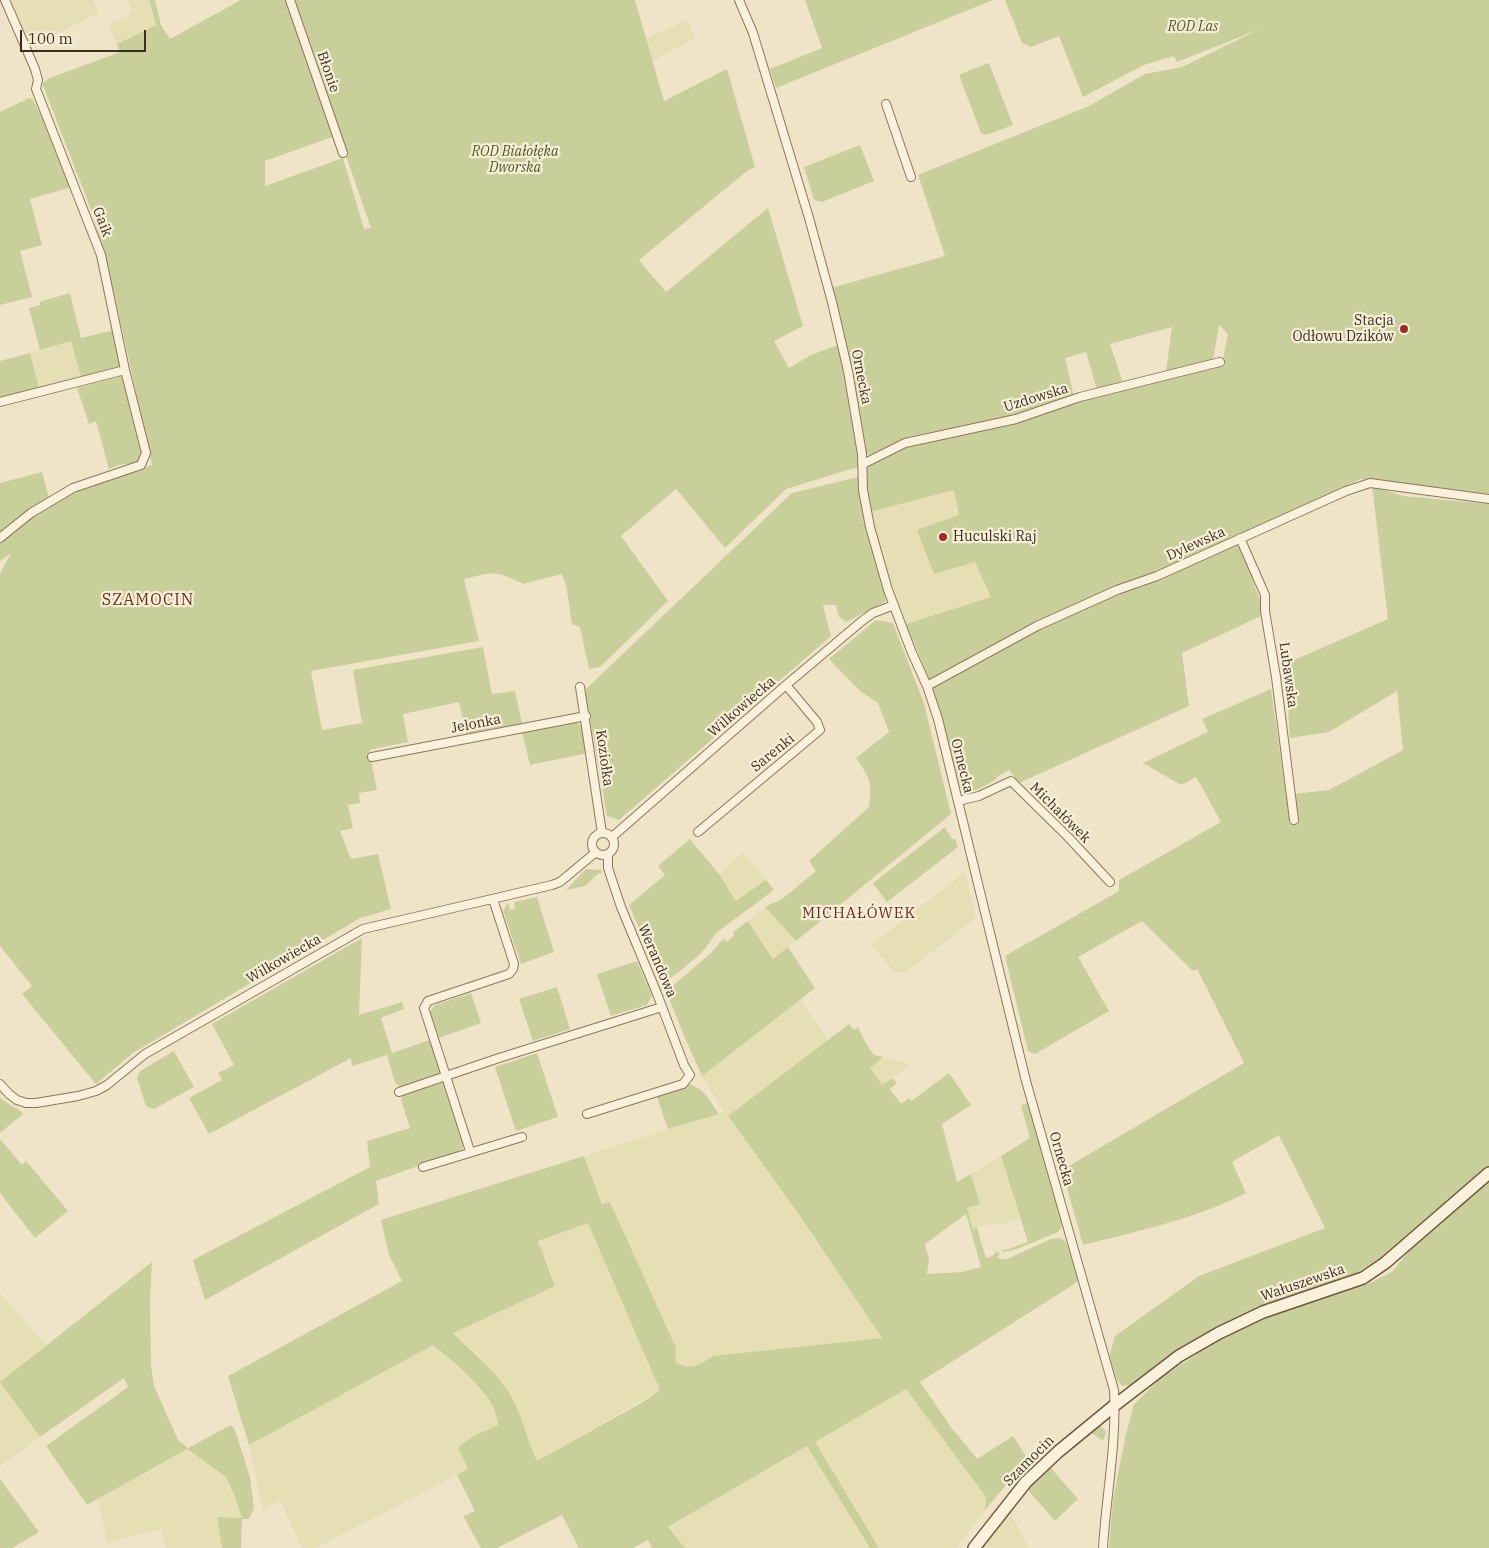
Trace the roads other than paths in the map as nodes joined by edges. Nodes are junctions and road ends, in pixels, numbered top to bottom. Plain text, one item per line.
1 (4, 0) edge
2 (290, 0) edge
3 (739, 0) edge
4 (886, 104) dead end
5 (343, 153) dead end
6 (912, 177) dead end
7 (1220, 362) dead end
8 (125, 370) junction
9 (0, 402) edge
10 (863, 464) junction
11 (1489, 499) edge
12 (0, 538) edge
13 (1240, 538) junction
14 (894, 604) junction
15 (786, 685) junction
16 (928, 686) junction
17 (580, 687) dead end
18 (586, 716) junction
19 (372, 758) dead end
20 (958, 801) junction
21 (1294, 820) dead end
22 (698, 832) dead end
23 (602, 833) junction
24 (612, 837) junction
25 (596, 852) junction
26 (608, 854) junction
27 (1110, 882) dead end
28 (493, 899) junction
29 (662, 1007) junction
30 (446, 1077) junction
31 (0, 1084) edge
32 (399, 1092) dead end
33 (587, 1114) dead end
34 (522, 1137) dead end
35 (470, 1151) junction
36 (423, 1167) dead end
37 (1489, 1173) edge
38 (1115, 1405) junction
39 (974, 1548) edge
40 (1103, 1548) edge

1 - 8 street, Gaik
2 - 5 street, Błonie
3 - 10 street, Ornecka
4 - 6 street
7 - 10 street, Uzdowska
8 - 9 street
8 - 12 street, Gaik
10 - 14 street, Ornecka
11 - 13 street, Dylewska
13 - 16 street, Dylewska
13 - 21 street, Lubawska
14 - 15 street, Wilkowiecka
14 - 16 street, Ornecka
15 - 22 street, Sarenki
15 - 24 street, Wilkowiecka
16 - 20 street, Ornecka
17 - 18 street, Koziołka
18 - 19 street, Jelonka
18 - 23 street, Koziołka
20 - 27 street, Michałówek
20 - 38 street, Ornecka
23 - 24 street
23 - 25 street
24 - 26 street
25 - 26 street
25 - 28 street, Wilkowiecka
26 - 29 street, Werandowa
28 - 30 street
28 - 31 street, Wilkowiecka
29 - 30 street
29 - 33 street, Werandowa
30 - 32 street
30 - 35 street
34 - 35 street
35 - 36 street
37 - 38 street, Wałuszewska
38 - 39 street, Szamocin
38 - 40 street, Ornecka

